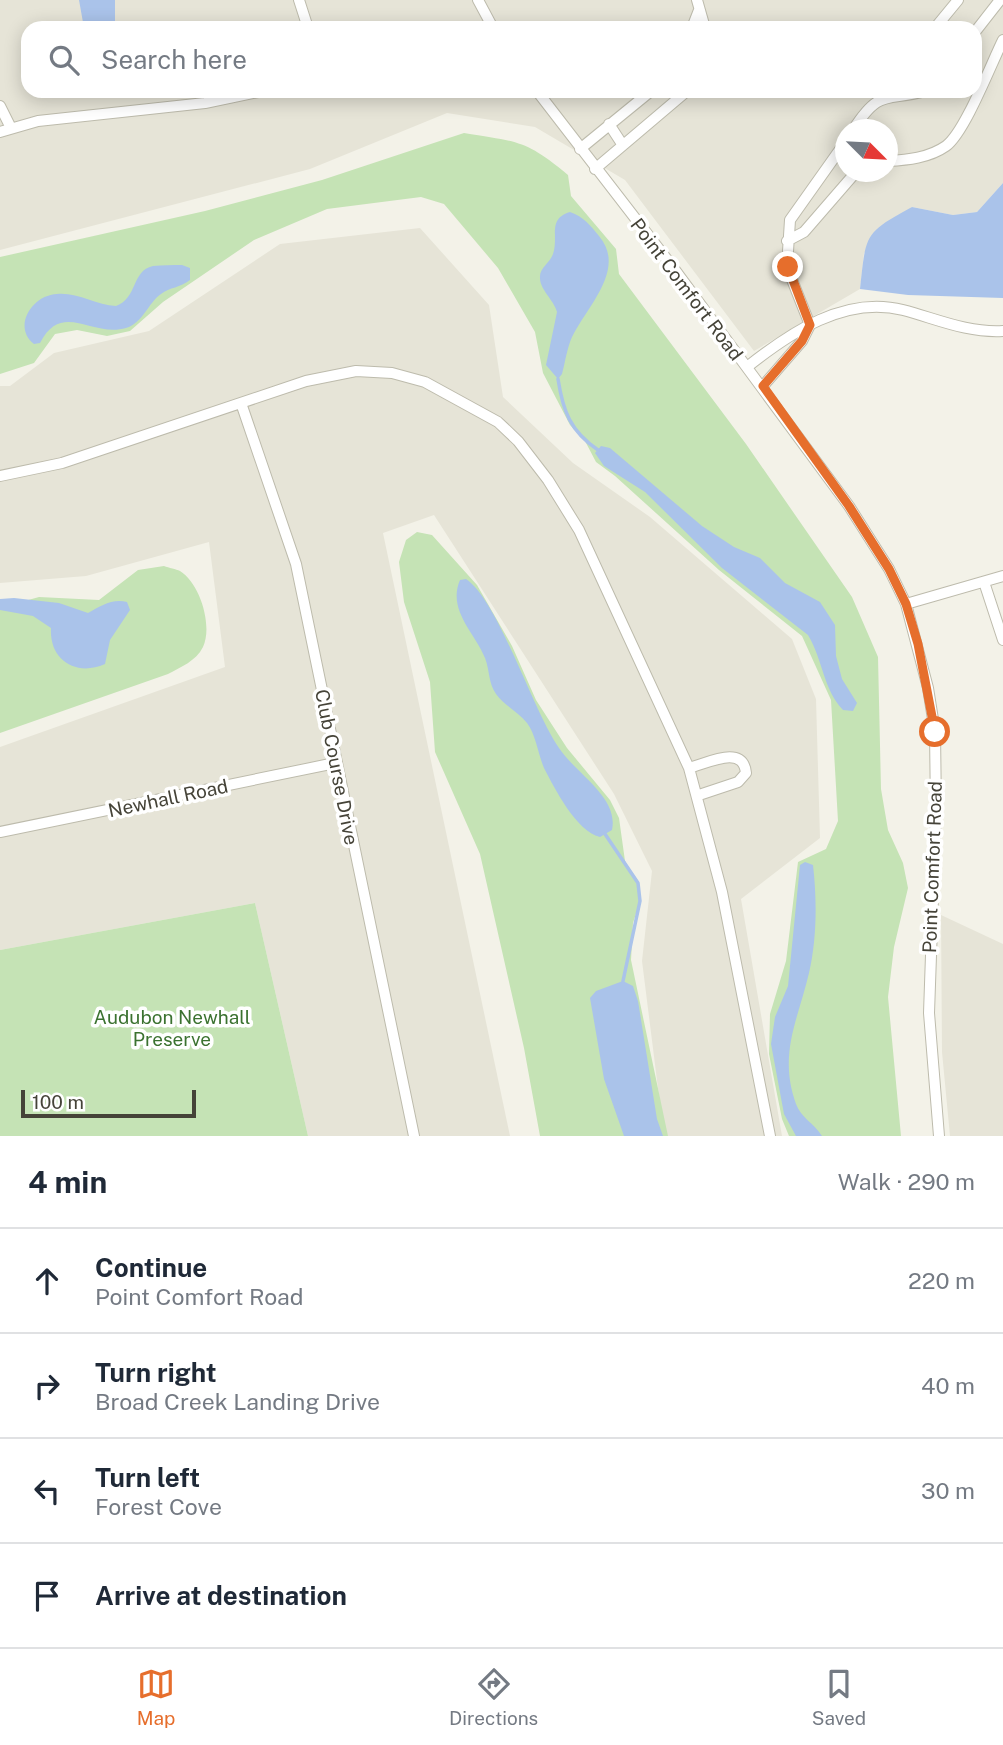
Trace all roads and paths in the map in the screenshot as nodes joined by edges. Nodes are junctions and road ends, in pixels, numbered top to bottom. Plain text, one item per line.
1 (299, 0) edge
2 (478, 0) edge
3 (958, 0) edge
4 (1000, 0) edge
5 (306, 21) edge
6 (489, 21) edge
7 (941, 21) edge
8 (982, 23) edge
9 (1003, 40) edge
10 (982, 83) edge
11 (229, 98) edge
12 (542, 98) edge
13 (642, 98) edge
14 (678, 98) edge
15 (881, 98) edge
16 (975, 98) edge
17 (0, 106) edge
18 (860, 119) edge
19 (609, 124) junction
20 (10, 126) junction
21 (0, 132) edge
22 (622, 144) junction
23 (580, 149) junction
24 (835, 155) edge
25 (898, 160) edge
26 (595, 169) junction
27 (847, 182) edge
28 (787, 241) junction
29 (810, 325) junction
30 (1003, 331) edge
31 (747, 368) junction
32 (763, 386) junction
33 (241, 403) junction
34 (0, 477) edge
35 (1003, 576) edge
36 (984, 582) junction
37 (906, 604) junction
38 (1003, 640) edge
39 (335, 762) junction
40 (690, 768) junction
41 (699, 795) junction
42 (0, 832) edge
43 (414, 1136) edge
44 (770, 1136) edge
45 (939, 1136) edge

1 - 5 street
2 - 6 street
3 - 7 street
4 - 8 street
9 - 10 street
11 - 20 street
12 - 23 street, Point Comfort Road
13 - 19 street
14 - 22 street
15 - 18 street
16 - 25 street
17 - 20 street
19 - 22 street
19 - 23 street
20 - 21 street
22 - 26 street
23 - 26 street, Point Comfort Road
24 - 28 street
26 - 31 street, Point Comfort Road
27 - 28 street
28 - 29 street
29 - 30 street
29 - 31 street
29 - 32 street
31 - 32 street, Point Comfort Road
32 - 37 street, Point Comfort Road
33 - 34 street
33 - 39 street, Club Course Drive
33 - 40 street
35 - 36 street
36 - 37 street
36 - 38 street
37 - 45 street, Point Comfort Road
39 - 42 street, Newhall Road
39 - 43 street, Club Course Drive
40 - 41 street
40 - 41 street
41 - 44 street

